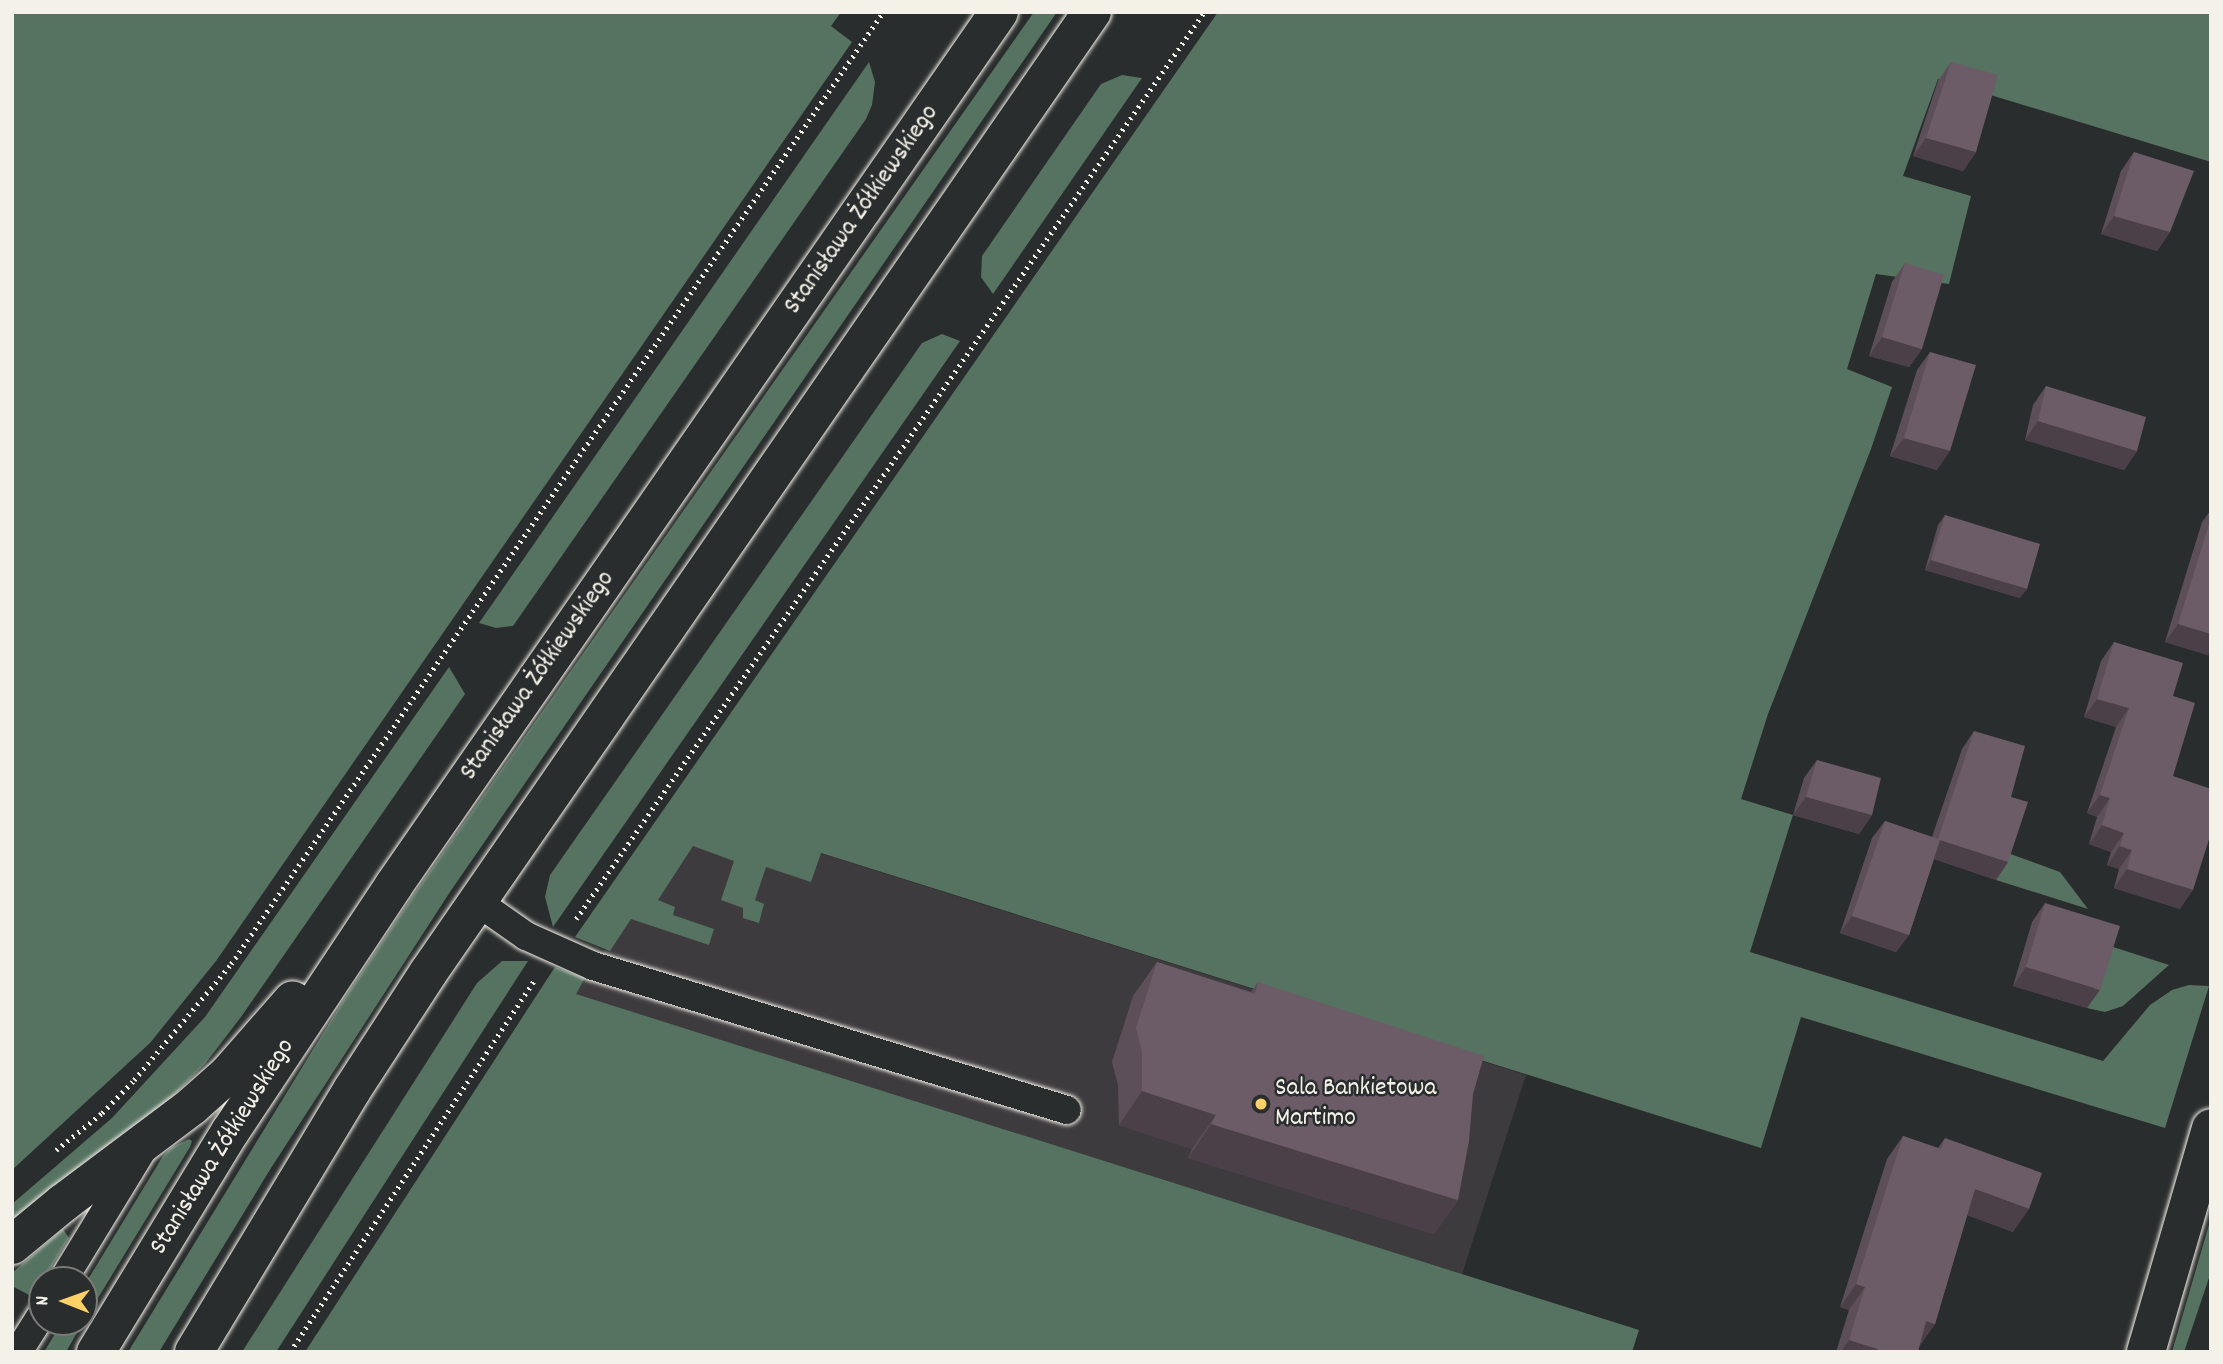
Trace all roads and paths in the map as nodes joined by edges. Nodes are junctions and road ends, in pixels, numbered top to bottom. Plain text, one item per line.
1 (883, 12) edge
2 (999, 12) edge
3 (1092, 12) edge
4 (1204, 12) edge
5 (394, 886) junction
6 (476, 901) junction
7 (554, 950) junction
8 (1067, 1110) dead end
9 (150, 1138) junction
10 (2208, 1147) edge
11 (53, 1153) dead end
12 (12, 1245) edge
13 (72, 1266) edge
14 (28, 1336) edge
15 (18, 1352) edge
16 (96, 1352) edge
17 (194, 1352) edge
18 (290, 1352) edge
19 (2146, 1352) edge

1 - 11 path
2 - 5 main road, Stanisława Żółkiewskiego
3 - 6 main road
4 - 7 path
5 - 9 main road
5 - 16 main road, Stanisława Żółkiewskiego
6 - 7 lane
6 - 17 main road
7 - 8 lane
7 - 18 path
9 - 12 main road
9 - 13 lane
10 - 19 main road
14 - 15 lane

